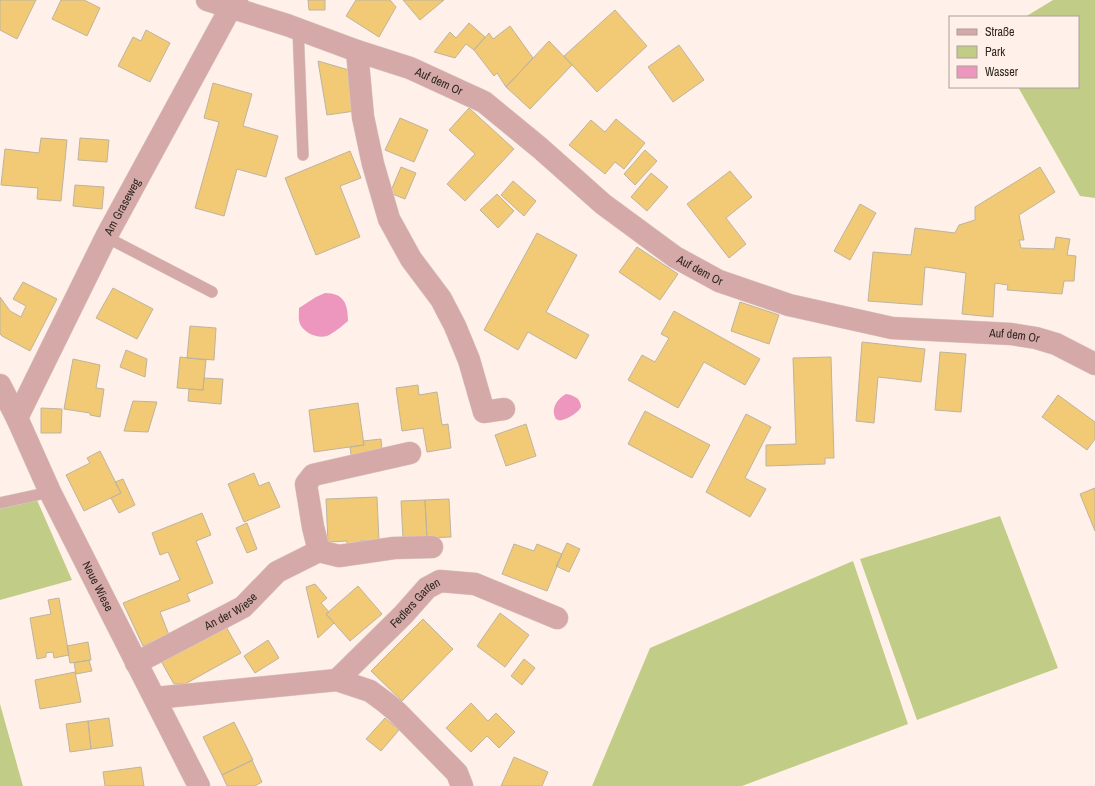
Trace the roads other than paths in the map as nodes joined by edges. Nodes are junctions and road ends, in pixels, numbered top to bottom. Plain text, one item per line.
1 (207, 0) edge
2 (234, 4) edge
3 (298, 28) junction
4 (358, 51) junction
5 (303, 156) dead end
6 (106, 238) junction
7 (212, 292) dead end
8 (1095, 364) edge
9 (0, 385) edge
10 (504, 409) dead end
11 (17, 418) junction
12 (410, 453) dead end
13 (50, 492) junction
14 (0, 503) edge
15 (432, 547) dead end
16 (319, 551) junction
17 (557, 618) dead end
18 (136, 663) junction
19 (337, 680) junction
20 (155, 698) junction
21 (199, 786) edge
22 (462, 786) edge

1 - 2 street, Auf dem Or
2 - 3 street, Auf dem Or
2 - 6 street, Am Graseweg
3 - 4 street, Auf dem Or
3 - 5 lane
4 - 8 street, Auf dem Or
4 - 10 street
6 - 7 lane
6 - 11 street, Am Graseweg
9 - 11 street, Neue Wiese
11 - 13 street, Neue Wiese
12 - 16 street
13 - 14 lane
13 - 18 street, Neue Wiese
15 - 16 street
16 - 18 street, An der Wiese
17 - 19 street, Fedlers Garten
18 - 20 street, Neue Wiese
19 - 20 street
19 - 22 street
20 - 21 street, Neue Wiese

